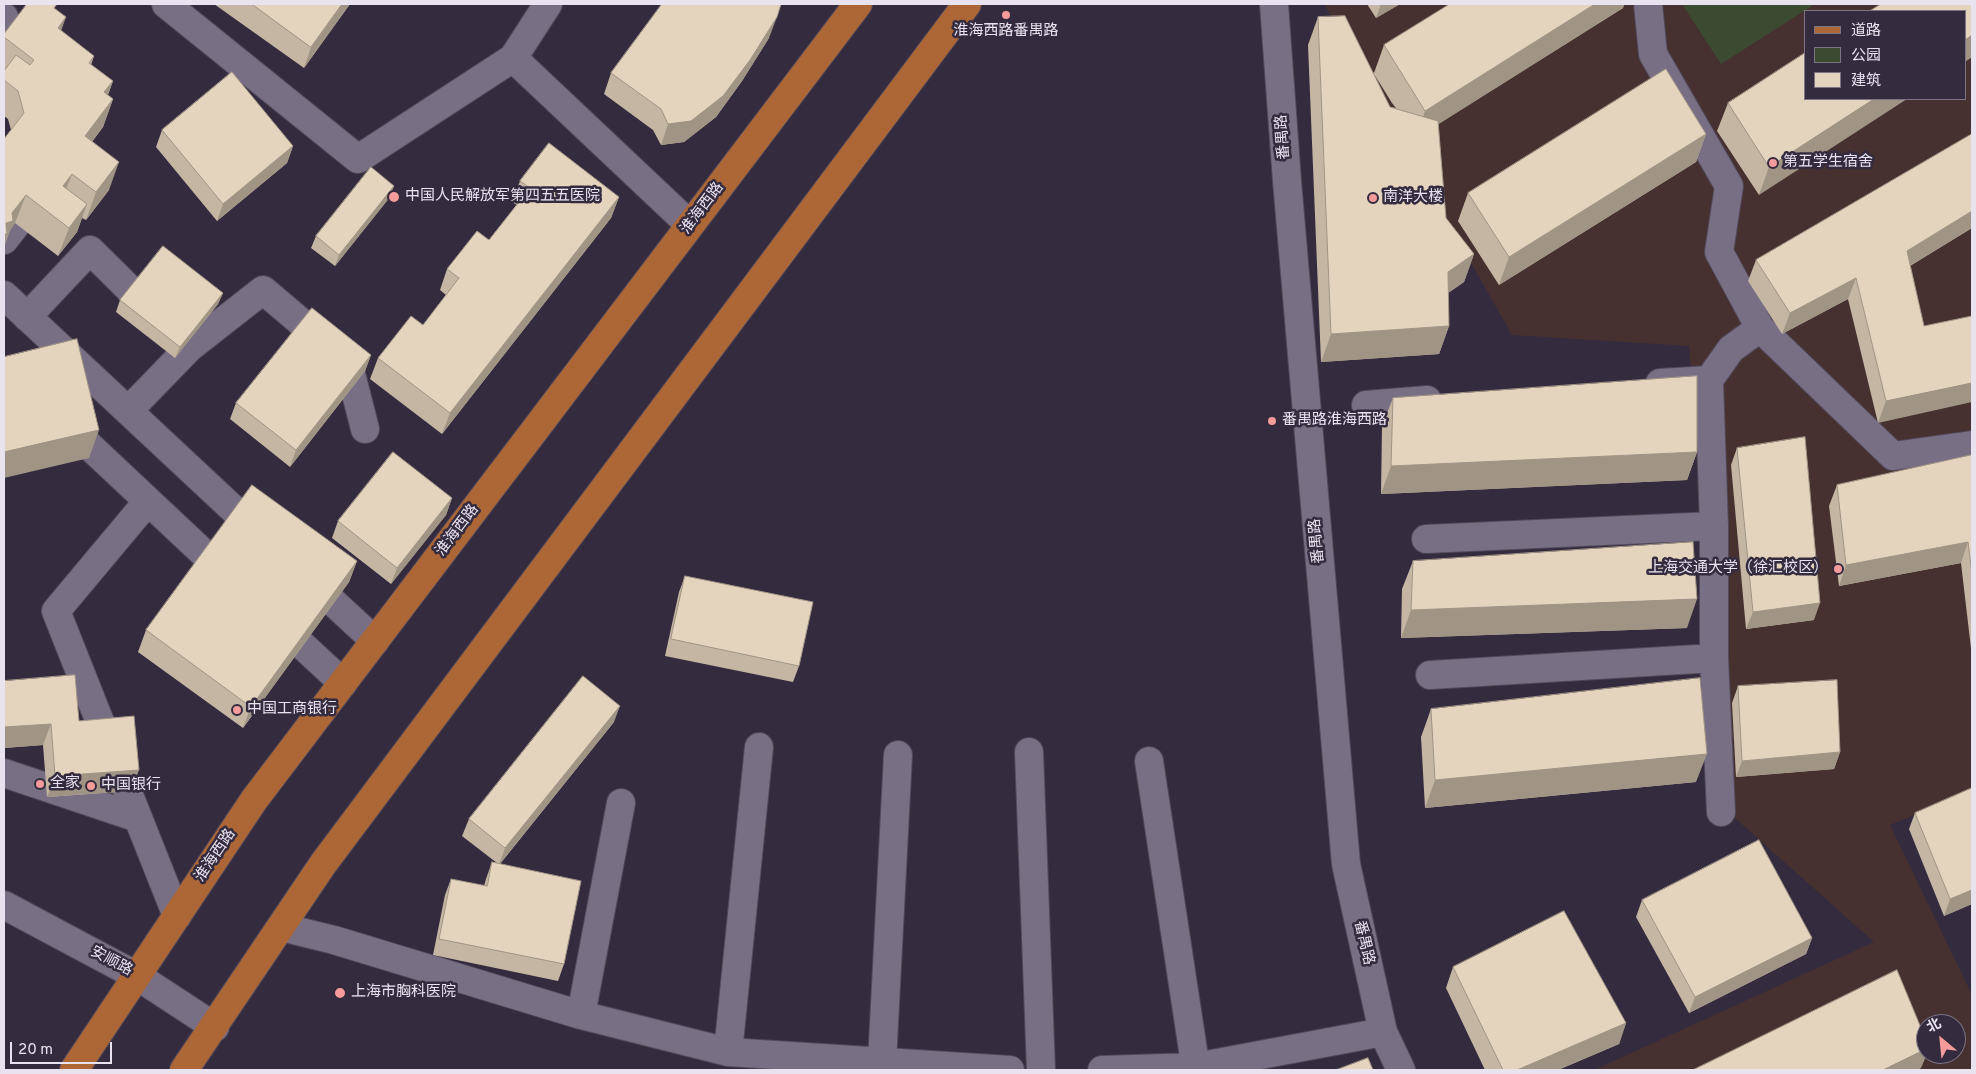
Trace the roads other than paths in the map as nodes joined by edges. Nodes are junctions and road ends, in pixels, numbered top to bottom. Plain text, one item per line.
1 (166, 4) edge
2 (548, 4) edge
3 (858, 4) edge
4 (967, 4) edge
5 (1274, 4) edge
6 (1648, 4) edge
7 (4, 17) edge
8 (513, 58) junction
9 (30, 88) edge
10 (55, 174) edge
11 (690, 225) junction
12 (4, 240) edge
13 (4, 295) edge
14 (27, 317) junction
15 (1760, 328) junction
16 (190, 348) junction
17 (1709, 380) junction
18 (1631, 386) edge
19 (1454, 398) edge
20 (1366, 405) dead end
21 (47, 406) edge
22 (128, 411) junction
23 (365, 428) dead end
24 (1972, 445) edge
25 (148, 501) junction
26 (1714, 526) junction
27 (1426, 539) dead end
28 (375, 641) junction
29 (1714, 658) junction
30 (1430, 675) dead end
31 (343, 683) junction
32 (759, 747) dead end
33 (1029, 752) dead end
34 (898, 755) dead end
35 (1149, 761) dead end
36 (4, 773) edge
37 (621, 803) dead end
38 (1721, 812) dead end
39 (138, 818) junction
40 (4, 905) edge
41 (177, 916) junction
42 (282, 927) junction
43 (137, 976) junction
44 (581, 1015) junction
45 (215, 1027) junction
46 (1383, 1032) junction
47 (728, 1052) junction
48 (882, 1062) junction
49 (1196, 1069) edge
50 (74, 1070) edge
51 (184, 1070) edge
52 (1010, 1070) edge
53 (1041, 1070) edge
54 (1102, 1070) edge
55 (1401, 1070) edge

1 - 8 street
2 - 8 street
3 - 11 main road, 淮海西路
4 - 42 main road
5 - 46 street, 番禺路
6 - 15 street
7 - 9 street
8 - 11 street
10 - 12 street
11 - 28 main road, 淮海西路
13 - 14 street
14 - 16 street
14 - 22 street
15 - 17 street
15 - 24 street
16 - 22 street
16 - 23 street
17 - 18 street
17 - 26 street
19 - 20 street
21 - 25 street
22 - 28 street
25 - 31 street
25 - 39 street
26 - 27 street
26 - 29 street
28 - 31 main road, 淮海西路
29 - 30 street
29 - 38 street
31 - 41 main road, 淮海西路
32 - 47 street
33 - 53 street
34 - 48 street
35 - 49 street
36 - 39 street
37 - 44 street
39 - 41 street
40 - 43 street, 安顺路
41 - 43 main road, 淮海西路
42 - 44 street
42 - 45 main road
43 - 45 street, 安顺路
43 - 50 main road, 淮海西路
44 - 47 street
45 - 51 main road
46 - 49 street
46 - 55 street, 番禺路
47 - 48 street
48 - 52 street
49 - 54 street

